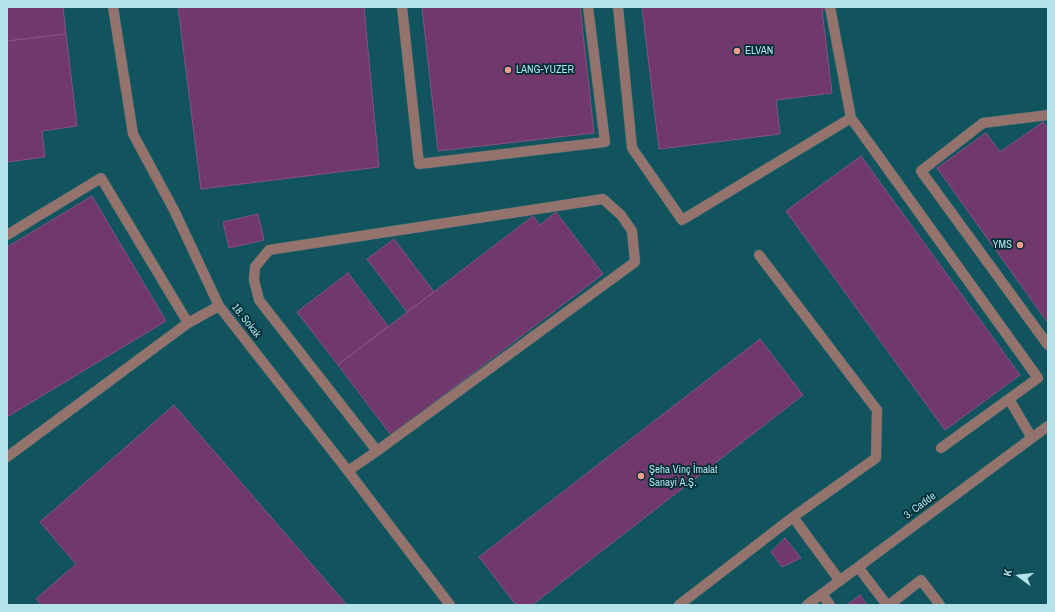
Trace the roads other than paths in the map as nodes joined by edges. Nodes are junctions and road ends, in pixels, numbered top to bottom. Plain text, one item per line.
1 (113, 7) edge
2 (402, 7) edge
3 (588, 7) edge
4 (618, 7) edge
5 (830, 7) edge
6 (1048, 115) edge
7 (851, 118) junction
8 (7, 235) edge
9 (759, 255) dead end
10 (219, 306) junction
11 (188, 323) junction
12 (1048, 345) edge
13 (1009, 399) junction
14 (1048, 426) edge
15 (1032, 438) junction
16 (940, 448) dead end
17 (377, 450) junction
18 (7, 457) edge
19 (348, 471) junction
20 (793, 518) junction
21 (858, 567) junction
22 (840, 581) junction
23 (822, 594) junction
24 (450, 605) edge
25 (679, 605) edge
26 (807, 605) edge
27 (830, 605) edge
28 (888, 605) edge
29 (940, 605) edge

1 - 10 street, 18. Sokak
2 - 3 street
4 - 7 street
5 - 7 street
6 - 12 street
7 - 13 street
8 - 11 street
9 - 20 street
10 - 11 street
10 - 19 street, 18. Sokak
11 - 18 street
13 - 15 street
13 - 16 street
14 - 15 street, 3. Cadde
15 - 21 street, 3. Cadde
17 - 17 street
17 - 19 street
19 - 24 street, 18. Sokak
20 - 22 street
20 - 25 street
21 - 22 street, 3. Cadde
21 - 28 street
22 - 23 street, 3. Cadde
23 - 26 street, 3. Cadde
23 - 27 street
28 - 29 street

